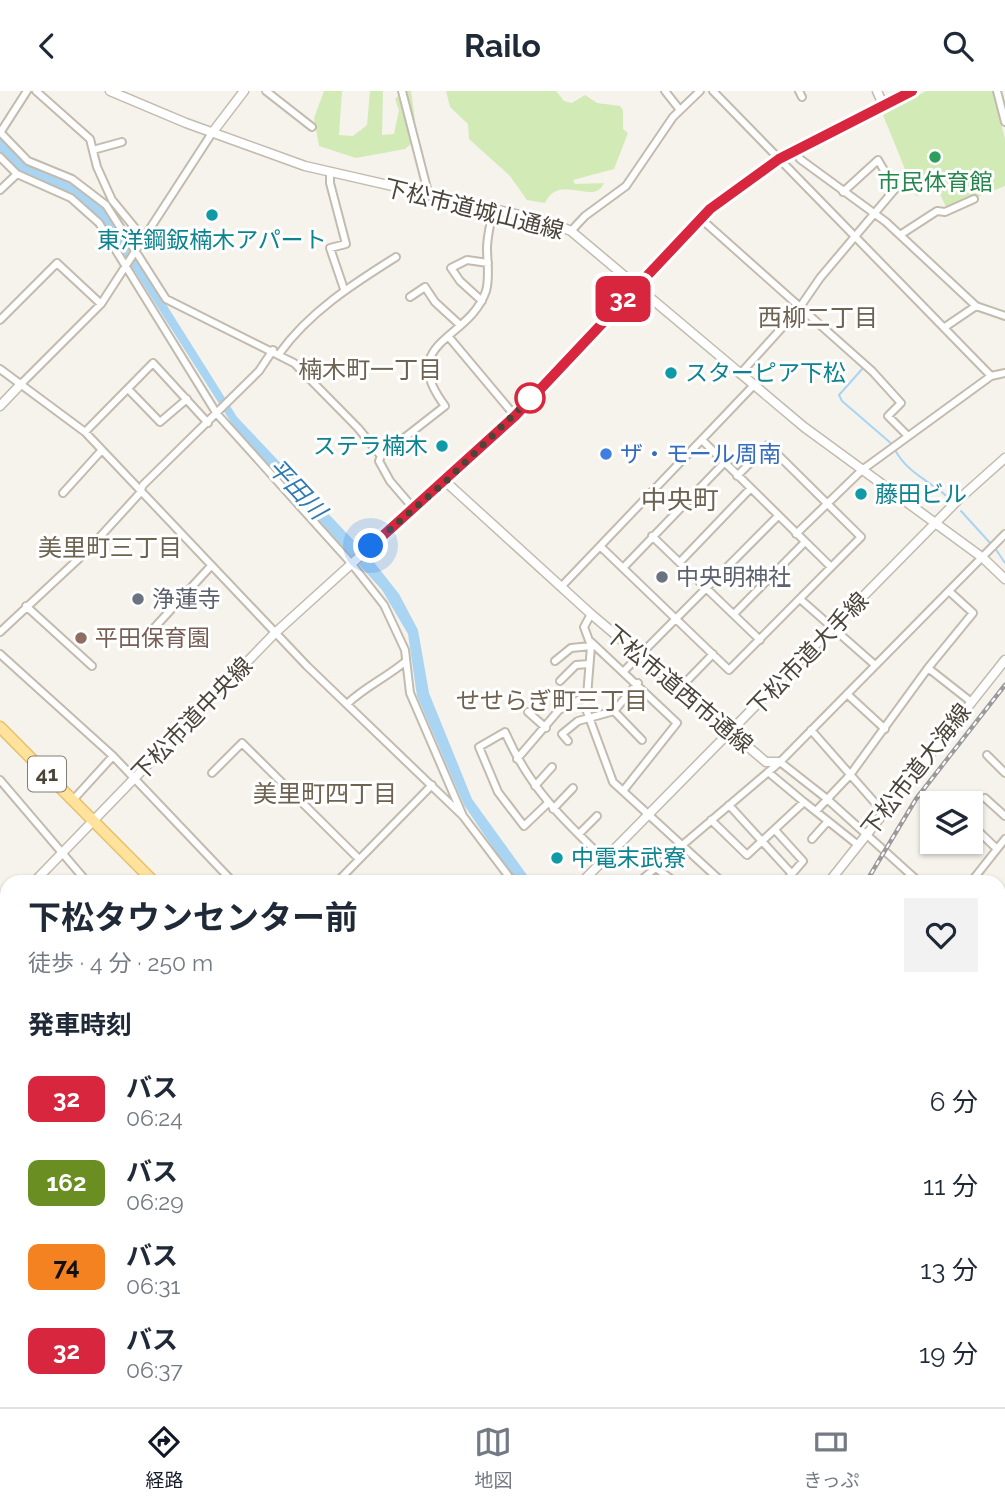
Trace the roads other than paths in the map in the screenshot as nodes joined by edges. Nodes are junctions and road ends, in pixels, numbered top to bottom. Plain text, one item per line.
1 (27, 91) edge
2 (36, 91) edge
3 (110, 91) edge
4 (267, 91) edge
5 (402, 91) edge
6 (665, 91) edge
7 (700, 91) edge
8 (713, 91) edge
9 (877, 91) edge
10 (912, 91) edge
11 (997, 91) edge
12 (242, 92) edge
13 (884, 107) junction
14 (680, 110) junction
15 (1005, 122) edge
16 (312, 127) dead end
17 (0, 133) edge
18 (212, 133) junction
19 (122, 142) dead end
20 (93, 150) junction
21 (795, 151) junction
22 (0, 157) edge
23 (779, 159) junction
24 (330, 173) junction
25 (17, 174) junction
26 (0, 190) edge
27 (843, 192) junction
28 (429, 196) junction
29 (974, 199) dead end
30 (494, 210) junction
31 (873, 214) junction
32 (700, 218) junction
33 (571, 231) junction
34 (900, 235) junction
35 (854, 236) junction
36 (144, 239) junction
37 (136, 251) junction
38 (396, 257) dead end
39 (488, 263) junction
40 (126, 267) junction
41 (637, 284) junction
42 (344, 289) junction
43 (410, 297) dead end
44 (482, 301) junction
45 (101, 304) junction
46 (800, 306) junction
47 (976, 306) junction
48 (1005, 316) edge
49 (0, 320) edge
50 (460, 325) junction
51 (945, 327) junction
52 (448, 336) junction
53 (276, 352) junction
54 (0, 369) edge
55 (1005, 373) edge
56 (740, 375) junction
57 (991, 376) junction
58 (21, 384) junction
59 (752, 386) junction
60 (128, 389) junction
61 (187, 399) junction
62 (0, 405) edge
63 (218, 413) junction
64 (515, 416) junction
65 (208, 423) junction
66 (85, 432) junction
67 (908, 436) junction
68 (703, 441) junction
69 (101, 451) junction
70 (381, 456) junction
71 (1005, 458) edge
72 (723, 464) junction
73 (862, 470) junction
74 (737, 476) junction
75 (446, 481) junction
76 (750, 489) junction
77 (141, 490) junction
78 (62, 493) dead end
79 (827, 504) junction
80 (414, 509) junction
81 (778, 516) junction
82 (937, 523) junction
83 (796, 534) junction
84 (1005, 534) edge
85 (652, 536) junction
86 (805, 542) junction
87 (600, 546) junction
88 (983, 558) junction
89 (353, 562) junction
90 (680, 562) junction
91 (210, 567) junction
92 (831, 567) junction
93 (623, 568) junction
94 (1005, 579) edge
95 (561, 587) junction
96 (706, 588) junction
97 (950, 592) junction
98 (800, 599) junction
99 (26, 606) junction
100 (591, 614) junction
101 (734, 614) junction
102 (676, 618) junction
103 (833, 627) junction
104 (0, 632) edge
105 (275, 633) junction
106 (144, 639) dead end
107 (760, 640) junction
108 (589, 643) junction
109 (0, 654) edge
110 (638, 655) junction
111 (713, 655) junction
112 (1005, 660) edge
113 (406, 661) junction
114 (555, 661) dead end
115 (589, 664) junction
116 (92, 666) dead end
117 (875, 666) junction
118 (928, 668) junction
119 (624, 671) junction
120 (559, 681) dead end
121 (638, 683) junction
122 (679, 689) junction
123 (847, 694) junction
124 (584, 697) junction
125 (970, 701) junction
126 (348, 704) junction
127 (614, 711) junction
128 (528, 712) dead end
129 (588, 718) junction
130 (0, 727) edge
131 (546, 728) junction
132 (885, 729) junction
133 (811, 730) junction
134 (731, 733) junction
135 (642, 740) dead end
136 (568, 741) dead end
137 (987, 755) dead end
138 (113, 756) junction
139 (517, 759) junction
140 (780, 762) junction
141 (552, 767) dead end
142 (768, 772) junction
143 (212, 773) dead end
144 (1005, 773) edge
145 (850, 775) junction
146 (135, 778) junction
147 (0, 780) edge
148 (432, 785) junction
149 (535, 786) junction
150 (573, 788) dead end
151 (623, 791) junction
152 (826, 798) junction
153 (985, 798) dead end
154 (73, 800) junction
155 (804, 802) junction
156 (547, 804) junction
157 (729, 805) junction
158 (553, 809) junction
159 (816, 811) junction
160 (884, 813) junction
161 (651, 814) junction
162 (463, 816) junction
163 (597, 816) dead end
164 (1005, 816) edge
165 (711, 820) junction
166 (93, 821) junction
167 (828, 821) junction
168 (775, 830) junction
169 (579, 834) junction
170 (867, 834) junction
171 (983, 836) edge
172 (812, 839) dead end
173 (1005, 839) edge
174 (763, 841) junction
175 (684, 845) junction
176 (858, 845) junction
177 (997, 849) junction
178 (61, 854) junction
179 (359, 859) junction
180 (605, 860) junction
181 (656, 868) junction
182 (792, 874) joint
183 (40, 875) edge
184 (80, 875) edge
185 (147, 875) edge
186 (226, 875) edge
187 (344, 875) edge
188 (508, 875) edge
189 (589, 875) edge
190 (648, 875) edge
191 (666, 875) edge
192 (715, 875) edge
193 (834, 875) edge
194 (911, 875) edge
195 (977, 875) edge

1 - 17 street
2 - 20 street
3 - 18 street
4 - 16 street
5 - 28 street
6 - 14 street
7 - 14 street
8 - 23 street
9 - 13 street
10 - 13 street
11 - 15 street
12 - 18 street
13 - 21 street
14 - 33 street
17 - 37 street
18 - 24 street, 下松市道城山通線
18 - 36 street
19 - 20 street
20 - 36 street
21 - 23 street
21 - 27 street
22 - 25 street
23 - 32 street
23 - 35 street
24 - 28 street, 下松市道城山通線
24 - 42 street
25 - 26 street
25 - 40 street
27 - 31 street
27 - 31 street
28 - 30 street, 下松市道城山通線
29 - 34 street
30 - 33 street, 下松市道城山通線
30 - 39 street
31 - 34 street
31 - 35 street
32 - 41 street
32 - 46 street
33 - 41 street, 下松市道城山通線
34 - 47 street
35 - 46 street
35 - 51 street
36 - 37 street
37 - 40 street
37 - 53 street
38 - 42 street
39 - 44 street
39 - 44 street
40 - 45 street
40 - 63 street
41 - 56 street, 下松市道城山通線
41 - 64 street
42 - 53 street
43 - 50 street
44 - 50 street
45 - 49 street
45 - 58 street
46 - 56 street
46 - 67 street
47 - 48 street
47 - 51 street
50 - 52 street
51 - 57 street
52 - 64 street
52 - 70 street
53 - 63 street
53 - 70 street
54 - 58 street
55 - 57 street
56 - 59 street, 下松市道城山通線
57 - 67 street
58 - 62 street
58 - 66 street
59 - 68 street
59 - 73 street, 下松市道城山通線
60 - 61 street
60 - 61 street
60 - 66 street
61 - 65 street
63 - 65 street
63 - 89 street
64 - 75 street
65 - 77 street
66 - 69 street
67 - 73 street
68 - 72 street
68 - 87 street
69 - 77 street
69 - 78 street
70 - 80 street
71 - 82 street, 下松市道大手線
72 - 74 street
72 - 85 street
73 - 79 street
73 - 82 street, 下松市道城山通線
74 - 76 street
74 - 79 street
75 - 80 street
75 - 95 street, 下松市道西市通線
76 - 81 street
76 - 90 street
77 - 91 street
77 - 99 street
79 - 83 street
79 - 92 street
80 - 89 street, 下松市道中央線
81 - 83 street
81 - 96 street
82 - 88 street
82 - 103 street, 下松市道大手線
83 - 86 street
84 - 88 street
85 - 90 street
85 - 93 street
86 - 92 street
86 - 101 street
87 - 93 street
87 - 95 street
88 - 94 street
88 - 97 street
89 - 105 street, 下松市道中央線
89 - 113 street
90 - 96 street
91 - 105 street
91 - 106 street
92 - 98 street
93 - 102 street
95 - 100 street, 下松市道西市通線
96 - 101 street
96 - 102 street
97 - 117 street
97 - 118 street
98 - 103 street
98 - 107 street
99 - 104 street
99 - 116 street
100 - 108 street
100 - 110 street, 下松市道西市通線
101 - 107 street
102 - 110 street
102 - 111 street
103 - 117 street
103 - 134 street, 下松市道大手線
105 - 126 street
105 - 146 street, 下松市道中央線
107 - 111 street
108 - 114 street
108 - 115 street
108 - 119 street
109 - 138 street
110 - 119 street
110 - 122 street, 下松市道西市通線
111 - 122 street
112 - 125 street, 下松市道大海線
113 - 126 street
113 - 162 street
115 - 120 street
115 - 124 street
117 - 123 street
118 - 125 street
118 - 132 street
119 - 121 street
121 - 127 street
121 - 151 street
122 - 134 street, 下松市道西市通線
123 - 132 street
123 - 133 street
124 - 129 street
124 - 131 street
125 - 160 street, 下松市道大海線
126 - 148 street
127 - 129 street
127 - 135 street
128 - 131 street
129 - 136 street
129 - 151 street
130 - 154 main road, 41
131 - 139 street
132 - 145 street
133 - 140 street
133 - 145 street
134 - 140 street, 下松市道西市通線
134 - 161 street, 下松市道大手線
137 - 144 street
138 - 146 street
138 - 154 street
139 - 149 street
139 - 156 street
140 - 142 street
140 - 152 street, 下松市道西市通線
141 - 149 street
142 - 155 street
142 - 157 street
143 - 179 street
145 - 152 street
145 - 160 street
146 - 166 street, 下松市道中央線
146 - 186 street
147 - 178 street
148 - 162 street
148 - 179 street
149 - 156 street
150 - 158 street
151 - 161 street
152 - 159 street
152 - 170 street, 下松市道西市通線
153 - 164 street
154 - 166 main road, 41
155 - 159 street
155 - 168 street
156 - 158 street
157 - 165 street
157 - 174 street
158 - 169 street
159 - 167 street
160 - 170 street, 下松市道大海線
161 - 175 street
161 - 180 street, 下松市道大手線
162 - 188 street
163 - 169 street
165 - 174 street
165 - 175 street
166 - 178 street, 下松市道中央線
166 - 185 main road, 41
167 - 172 street
167 - 176 street
168 - 174 street
168 - 182 street
169 - 180 street
170 - 176 street, 下松市道大海線
170 - 194 street, 下松市道西市通線
171 - 177 street
173 - 177 street
174 - 182 street
175 - 181 street
175 - 192 street
176 - 193 street, 下松市道大海線
177 - 195 street
178 - 183 street, 下松市道中央線
178 - 184 street
179 - 187 street
180 - 189 street, 下松市道大手線
181 - 190 street
181 - 191 street

